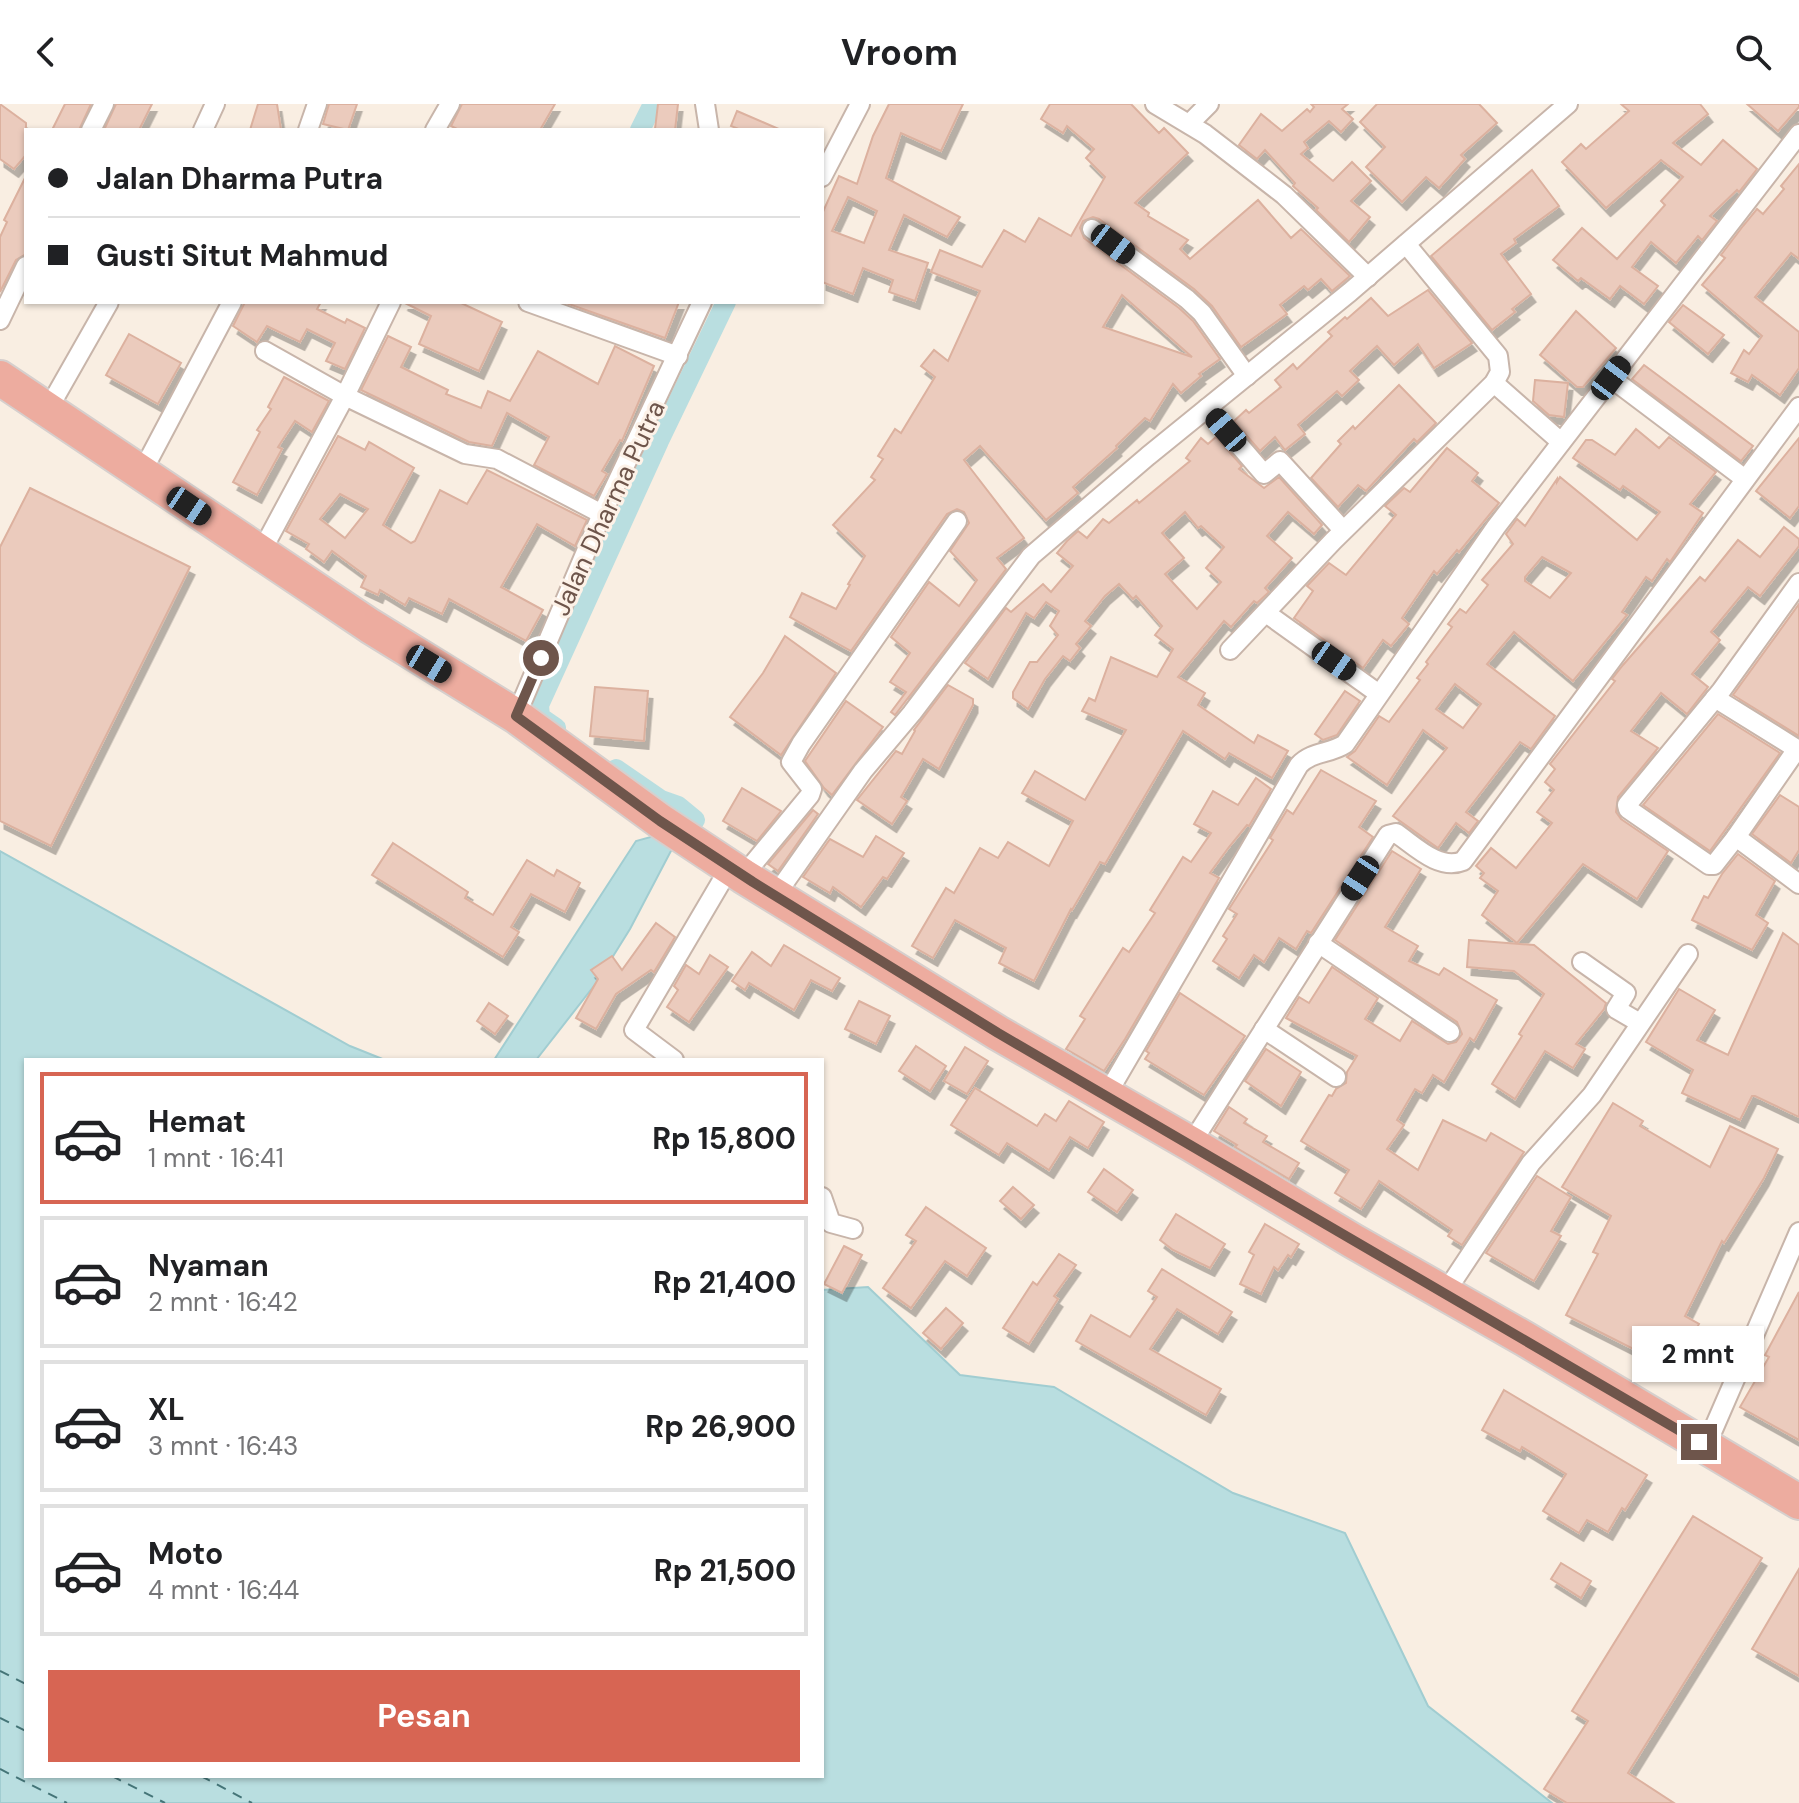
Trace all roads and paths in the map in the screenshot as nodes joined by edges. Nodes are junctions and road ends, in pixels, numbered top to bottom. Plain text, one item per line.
1 (104, 104) edge
2 (215, 104) edge
3 (317, 104) edge
4 (450, 104) edge
5 (705, 104) edge
6 (860, 104) edge
7 (1155, 104) edge
8 (1209, 104) edge
9 (1568, 104) edge
10 (1189, 124) junction
11 (92, 128) edge
12 (204, 128) edge
13 (309, 128) edge
14 (436, 128) edge
15 (709, 128) edge
16 (1799, 134) edge
17 (824, 173) edge
18 (1092, 229) dead end
19 (1406, 244) junction
20 (24, 270) edge
21 (1368, 277) junction
22 (108, 304) edge
23 (231, 304) edge
24 (390, 304) edge
25 (534, 304) edge
26 (701, 304) edge
27 (0, 320) edge
28 (265, 351) dead end
29 (678, 356) junction
30 (1247, 376) junction
31 (0, 378) edge
32 (1611, 378) junction
33 (1494, 383) junction
34 (345, 396) junction
35 (1799, 407) edge
36 (1207, 408) junction
37 (47, 411) junction
38 (1561, 442) junction
39 (141, 474) junction
40 (1745, 479) junction
41 (602, 514) junction
42 (957, 521) dead end
43 (1343, 530) junction
44 (260, 554) junction
45 (1799, 583) edge
46 (1266, 613) junction
47 (1230, 650) dead end
48 (1379, 694) junction
49 (1715, 698) junction
50 (516, 716) junction
51 (1736, 837) junction
52 (727, 866) junction
53 (1799, 884) edge
54 (775, 896) junction
55 (1318, 943) junction
56 (1688, 954) dead end
57 (1582, 962) dead end
58 (1640, 1023) junction
59 (1264, 1029) junction
60 (1450, 1032) dead end
61 (671, 1058) edge
62 (1336, 1077) dead end
63 (1106, 1096) junction
64 (1191, 1144) junction
65 (824, 1203) edge
66 (853, 1229) dead end
67 (1799, 1232) edge
68 (1445, 1293) junction
69 (1703, 1444) junction
70 (1799, 1502) edge

1 - 11 street
2 - 12 street
3 - 13 street
4 - 14 street
5 - 15 street
6 - 17 street
7 - 10 street
8 - 10 street
9 - 19 street
10 - 21 street
16 - 32 street
18 - 30 street
19 - 21 street
19 - 33 street
20 - 27 street
21 - 30 street
22 - 37 street
23 - 39 street
24 - 34 street
25 - 29 street
26 - 29 street, Jalan Dharma Putra
28 - 34 street
29 - 41 street, Jalan Dharma Putra
30 - 36 street
31 - 37 highway
32 - 38 street
32 - 40 street
33 - 38 street
33 - 43 street
34 - 41 street
34 - 44 street
35 - 40 street
36 - 43 street
36 - 54 street
37 - 39 highway
38 - 48 street
39 - 44 highway
40 - 55 street
41 - 50 street, Jalan Dharma Putra
42 - 52 street
43 - 46 street
44 - 50 highway
45 - 49 street
46 - 47 street
46 - 48 street
48 - 63 street
49 - 51 street
49 - 51 street
50 - 52 highway
51 - 53 street
52 - 54 highway
52 - 61 street
54 - 63 highway
55 - 59 street
55 - 60 street
56 - 58 street
57 - 58 street
58 - 68 street
59 - 62 street
59 - 64 street
63 - 64 highway
64 - 68 highway
65 - 66 street
67 - 69 street
68 - 69 highway
69 - 70 highway

